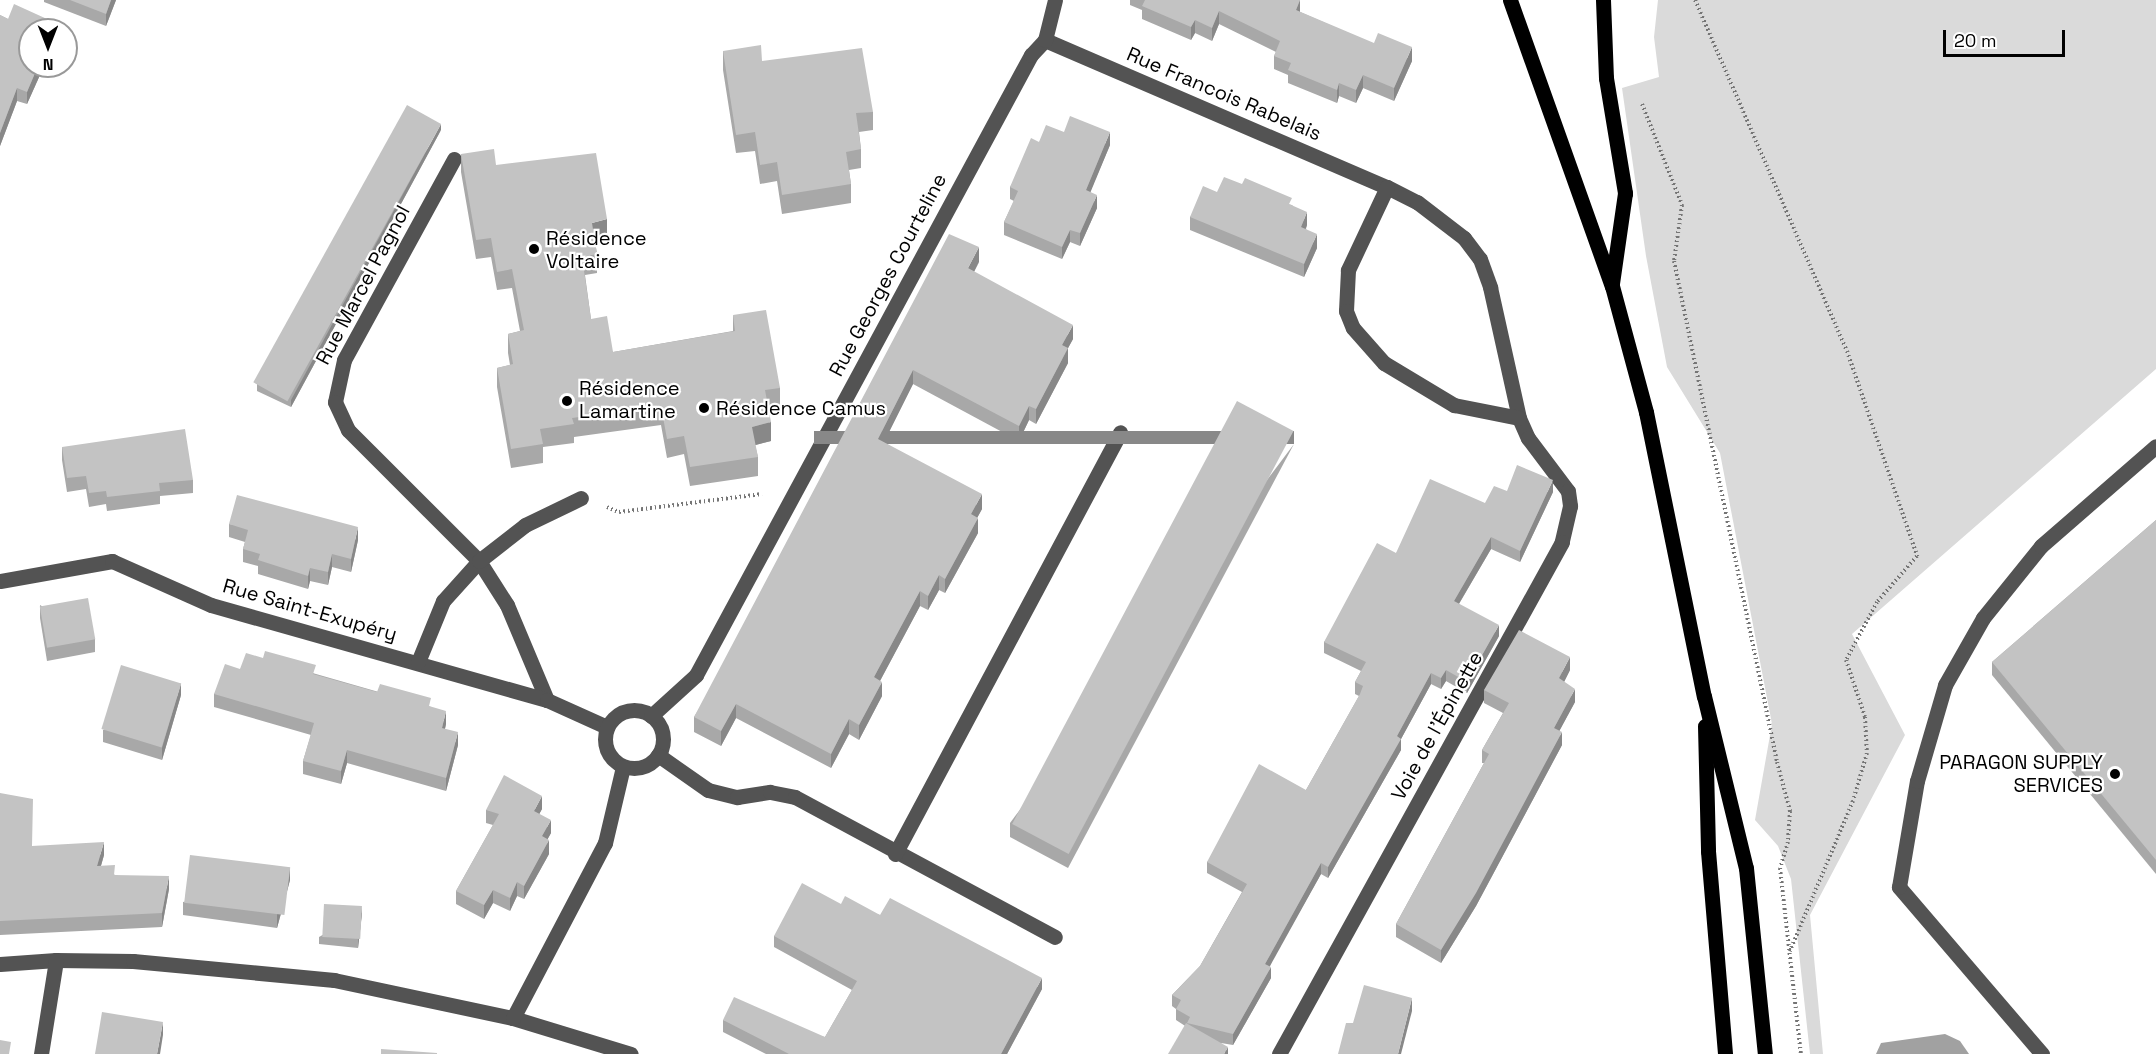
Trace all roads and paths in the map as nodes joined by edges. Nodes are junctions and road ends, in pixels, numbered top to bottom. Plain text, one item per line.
1 (1055, 0) edge
2 (1510, 0) edge
3 (1603, 0) edge
4 (1695, 0) edge
5 (1045, 40) junction
6 (1641, 100) dead end
7 (454, 159) dead end
8 (1387, 187) junction
9 (1612, 286) junction
10 (1519, 418) junction
11 (1120, 432) dead end
12 (2156, 446) edge
13 (796, 490) junction
14 (581, 498) joint
15 (479, 561) junction
16 (0, 581) edge
17 (418, 662) junction
18 (1704, 696) junction
19 (547, 700) junction
20 (651, 716) junction
21 (607, 728) junction
22 (658, 755) junction
23 (623, 767) junction
24 (895, 854) junction
25 (1055, 937) dead end
26 (1789, 952) junction
27 (56, 960) junction
28 (0, 964) edge
29 (513, 1017) junction
30 (41, 1054) edge
31 (631, 1054) edge
32 (1279, 1054) edge
33 (1725, 1054) edge
34 (1765, 1054) edge
35 (1801, 1054) edge
36 (2042, 1054) edge

1 - 5 street, Rue Georges Courteline
2 - 9 main road
3 - 9 main road
4 - 26 path
5 - 8 street, Rue Francois Rabelais
5 - 13 street, Rue Georges Courteline
6 - 26 path
7 - 15 street, Rue Marcel Pagnol
8 - 10 street, Rue Francois Rabelais
8 - 10 street
9 - 18 main road
10 - 32 street, Voie de l'Épinette
11 - 24 street
12 - 36 street
13 - 14 path
13 - 20 street, Rue Georges Courteline
14 - 15 street
15 - 17 street
15 - 19 street, Rue Marcel Pagnol
16 - 17 street, Rue Saint-Exupéry
17 - 19 street, Rue Saint-Exupéry
18 - 33 main road
18 - 34 main road
19 - 21 street, Rue Saint-Exupéry
20 - 21 street
20 - 22 street
21 - 23 street
22 - 23 street
22 - 24 street
23 - 29 street
24 - 25 street
26 - 35 path
27 - 28 street
27 - 29 street
27 - 30 street
29 - 31 street

